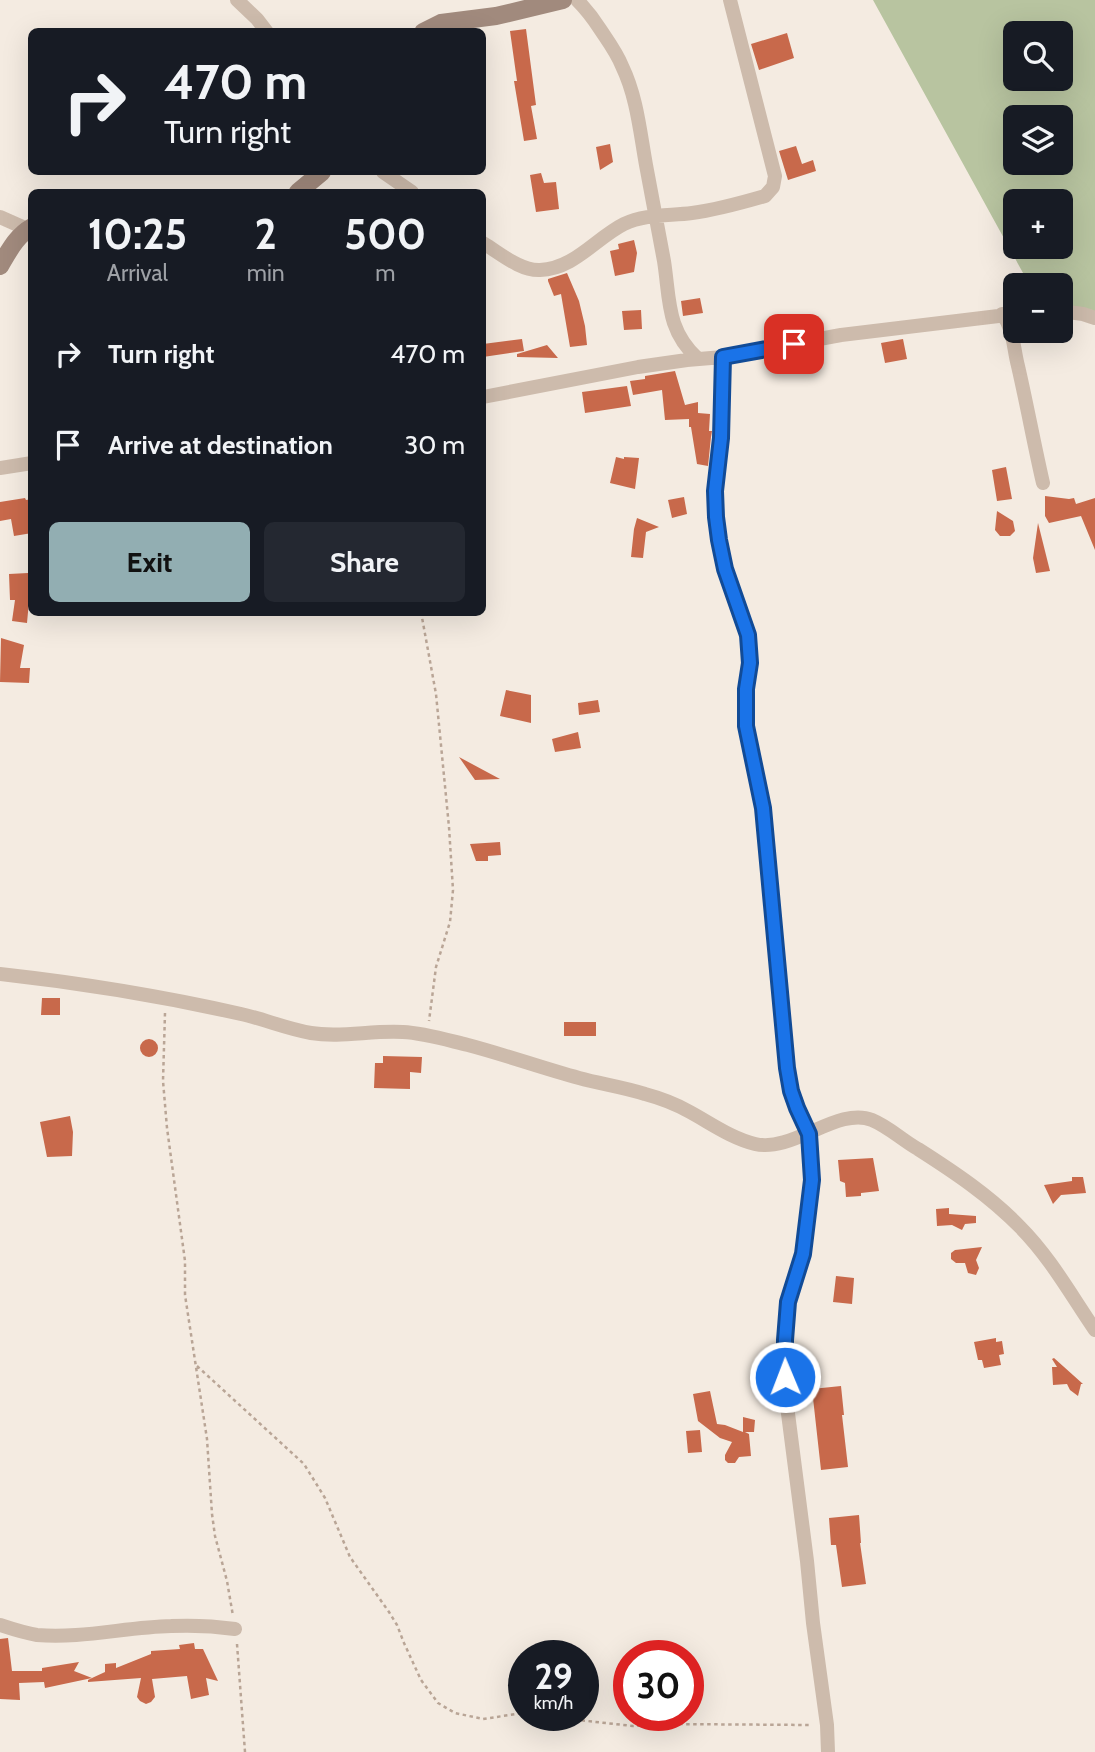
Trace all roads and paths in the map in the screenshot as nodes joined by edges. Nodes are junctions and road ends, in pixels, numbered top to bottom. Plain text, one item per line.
1 (237, 0) edge
2 (563, 0) edge
3 (577, 0) edge
4 (730, 0) edge
5 (264, 28) edge
6 (431, 28) edge
7 (318, 175) edge
8 (387, 175) edge
9 (302, 189) edge
10 (408, 189) edge
11 (655, 216) junction
12 (0, 217) edge
13 (28, 228) edge
14 (28, 229) edge
15 (486, 245) edge
16 (0, 266) edge
17 (1073, 313) edge
18 (1003, 315) edge
19 (1095, 318) edge
20 (1014, 343) edge
21 (723, 357) junction
22 (698, 359) junction
23 (486, 396) edge
24 (28, 464) edge
25 (0, 468) edge
26 (1043, 483) dead end
27 (422, 616) edge
28 (0, 974) edge
29 (169, 999) junction
30 (429, 1036) junction
31 (809, 1134) junction
32 (1095, 1330) edge
33 (197, 1366) junction
34 (0, 1625) edge
35 (236, 1629) junction
36 (508, 1715) edge
37 (599, 1722) edge
38 (827, 1725) junction
39 (245, 1752) edge
40 (828, 1752) edge

1 - 5 street
2 - 6 street
3 - 11 street
4 - 11 street
7 - 9 street
8 - 10 street
11 - 15 street
11 - 22 street
12 - 13 street
14 - 16 street
17 - 19 street
18 - 21 street
20 - 26 street
21 - 22 street
21 - 31 street
22 - 23 street
24 - 25 street
27 - 30 path
28 - 29 street
29 - 30 street
29 - 33 path
30 - 31 street
31 - 32 street
31 - 38 street
33 - 35 path
33 - 36 path
34 - 35 street
35 - 39 path
37 - 38 path
38 - 40 street

